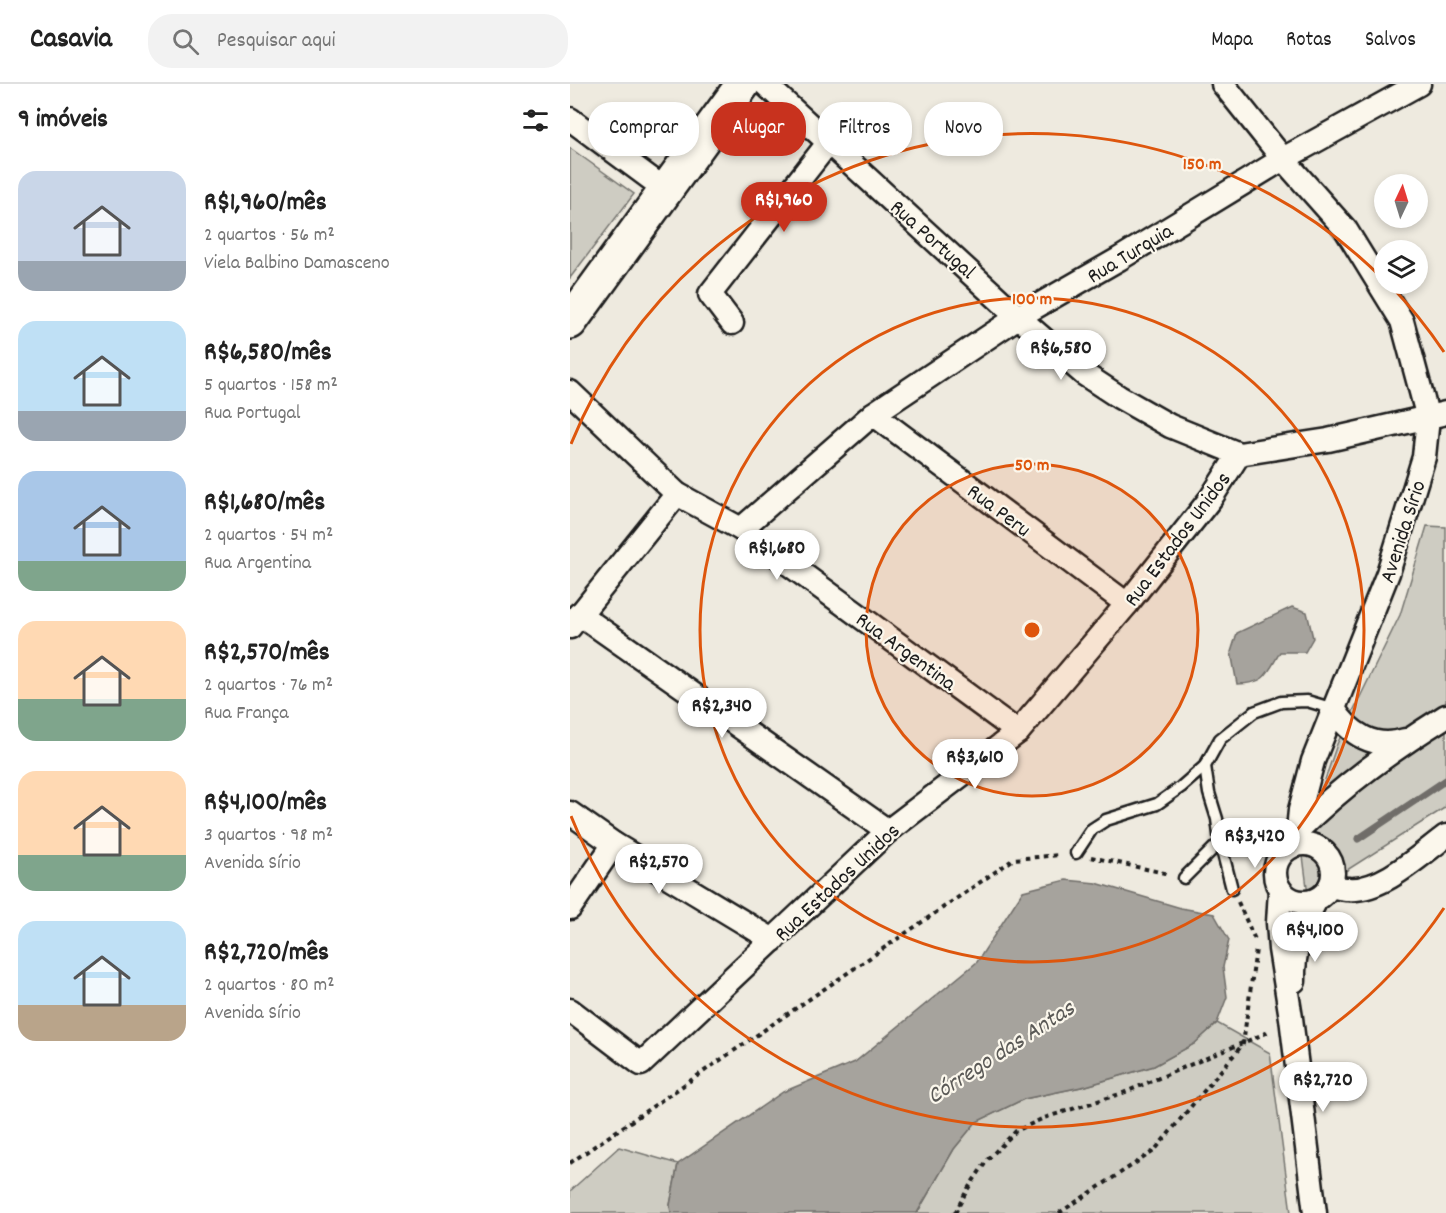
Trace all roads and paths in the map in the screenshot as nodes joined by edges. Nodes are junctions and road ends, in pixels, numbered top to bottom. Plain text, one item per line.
1 (743, 84) edge
2 (765, 84) edge
3 (1223, 84) edge
4 (1419, 84) edge
5 (570, 119) edge
6 (818, 132) edge
7 (818, 156) edge
8 (844, 156) edge
9 (1283, 159) junction
10 (666, 190) junction
11 (1018, 317) junction
12 (570, 322) edge
13 (732, 323) dead end
14 (570, 392) edge
15 (873, 414) junction
16 (1437, 415) edge
17 (1239, 454) junction
18 (677, 494) junction
19 (741, 530) junction
20 (1127, 604) junction
21 (574, 621) edge
22 (1334, 709) junction
23 (1446, 716) edge
24 (1018, 732) junction
25 (1409, 739) junction
26 (1205, 766) junction
27 (570, 813) edge
28 (888, 831) junction
29 (1446, 836) edge
30 (1294, 838) junction
31 (1220, 842) junction
32 (614, 844) junction
33 (1076, 853) junction
34 (1184, 878) joint
35 (1232, 889) joint
36 (1280, 890) junction
37 (1323, 893) junction
38 (570, 908) edge
39 (773, 940) junction
40 (570, 1010) edge
41 (1291, 1020) junction
42 (1243, 1044) junction
43 (570, 1163) edge
44 (955, 1213) edge
45 (1059, 1213) edge
46 (1315, 1213) edge

1 - 10 main road
2 - 6 street, Rua Portugal
3 - 9 street, Avenida Sírio
4 - 9 street, Rua Turquia
5 - 10 street
7 - 13 street
8 - 11 street, Rua Portugal
9 - 11 street, Rua Turquia
9 - 16 street, Avenida Sírio
10 - 12 main road
11 - 15 street, Rua Turquia
11 - 17 street, Rua Portugal
14 - 18 street, Rua Argentina
15 - 19 street, Rua Turquia
15 - 20 street, Rua Peru
16 - 17 street
16 - 22 street, Avenida Sírio
17 - 20 street, Rua Estados Unidos
18 - 19 street, Rua Argentina
18 - 21 street
19 - 24 street, Rua Argentina
20 - 24 street, Rua Estados Unidos
21 - 28 street
22 - 25 street
22 - 26 lane
22 - 30 street, Avenida Sírio
23 - 25 street
24 - 28 street, Rua Estados Unidos
25 - 30 street
26 - 31 lane
26 - 33 lane
27 - 32 street
28 - 39 street, Rua Estados Unidos
29 - 37 street
30 - 36 street
30 - 37 street
31 - 34 lane
31 - 35 lane
32 - 38 street
32 - 39 street
33 - 34 path
33 - 43 path
35 - 42 path
36 - 37 street
36 - 41 street
37 - 41 street
39 - 40 street, Rua Estados Unidos
41 - 42 path
41 - 46 street
42 - 44 path
42 - 45 path

